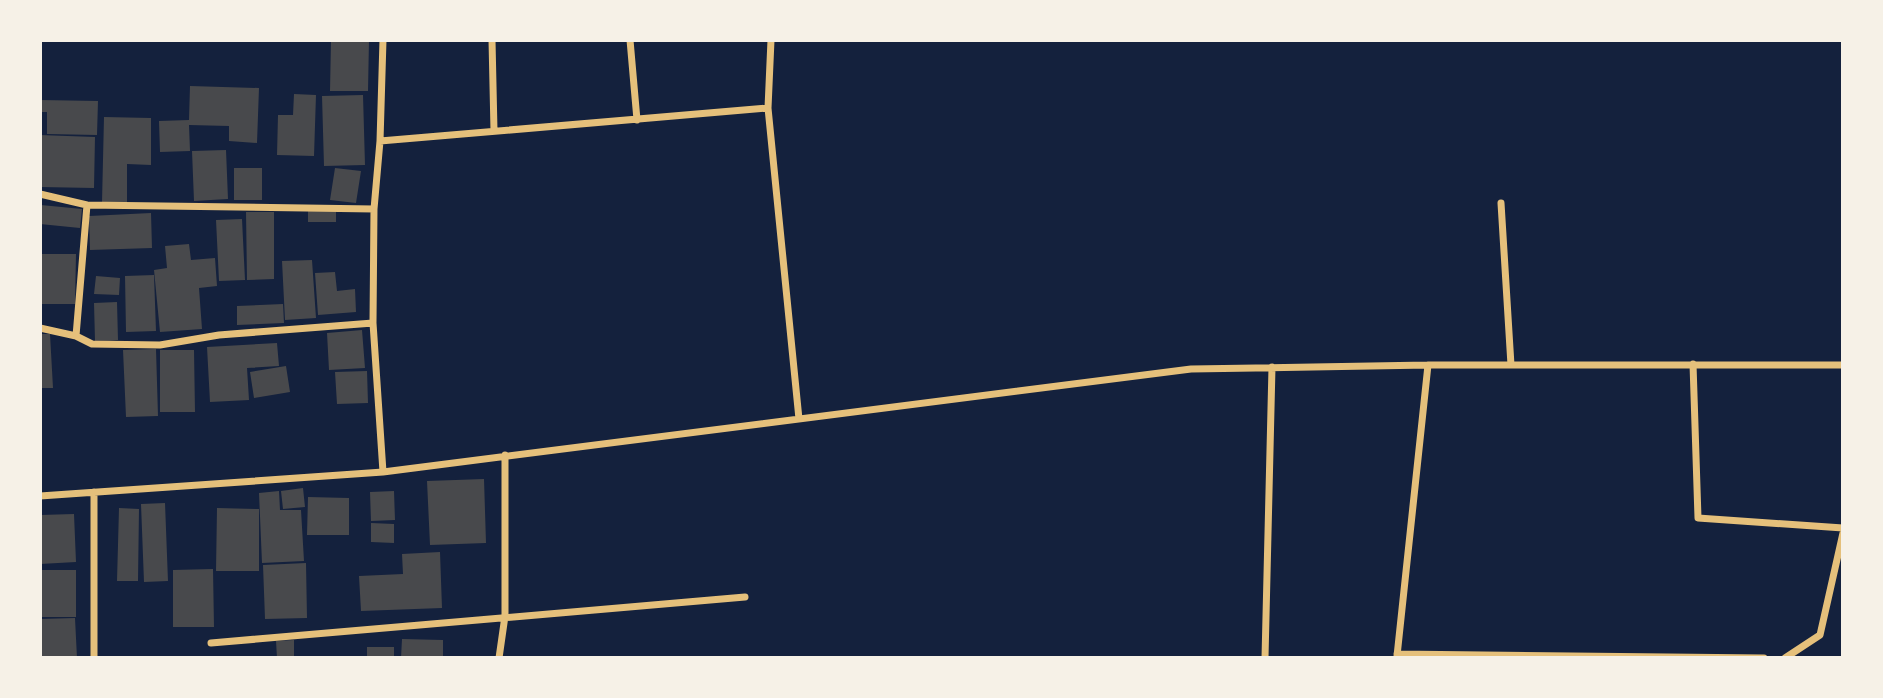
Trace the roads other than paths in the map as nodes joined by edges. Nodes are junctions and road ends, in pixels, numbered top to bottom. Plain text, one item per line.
1 (383, 40) edge
2 (492, 40) edge
3 (630, 40) edge
4 (771, 40) edge
5 (768, 108) junction
6 (637, 120) junction
7 (494, 131) junction
8 (380, 141) junction
9 (40, 194) edge
10 (1501, 203) dead end
11 (87, 205) junction
12 (374, 209) junction
13 (373, 323) junction
14 (40, 328) edge
15 (76, 336) junction
16 (1428, 365) junction
17 (1511, 365) junction
18 (1693, 365) junction
19 (1843, 365) edge
20 (1272, 367) junction
21 (799, 419) junction
22 (505, 455) junction
23 (383, 471) junction
24 (94, 492) junction
25 (40, 496) edge
26 (1843, 531) edge
27 (745, 597) dead end
28 (505, 616) junction
29 (211, 643) dead end
30 (1397, 656) edge
31 (94, 658) edge
32 (499, 658) edge
33 (1265, 658) edge
34 (1750, 658) edge
35 (1764, 658) edge
36 (1785, 658) edge

1 - 8 street
2 - 7 street
3 - 6 street
4 - 5 street
5 - 6 street
5 - 21 street
6 - 7 street
7 - 8 street
8 - 12 street
9 - 11 street
10 - 17 street
11 - 12 street
11 - 15 street
12 - 13 street
13 - 15 street
13 - 23 street
14 - 15 street
16 - 17 street
16 - 20 street
16 - 30 street
17 - 18 street
18 - 19 street
18 - 26 street
20 - 21 street
20 - 33 street
21 - 22 street
22 - 23 street
22 - 28 street
23 - 24 street
24 - 25 street
24 - 31 street
26 - 36 street
27 - 28 street
28 - 29 street
28 - 32 street
30 - 34 street
34 - 35 street

